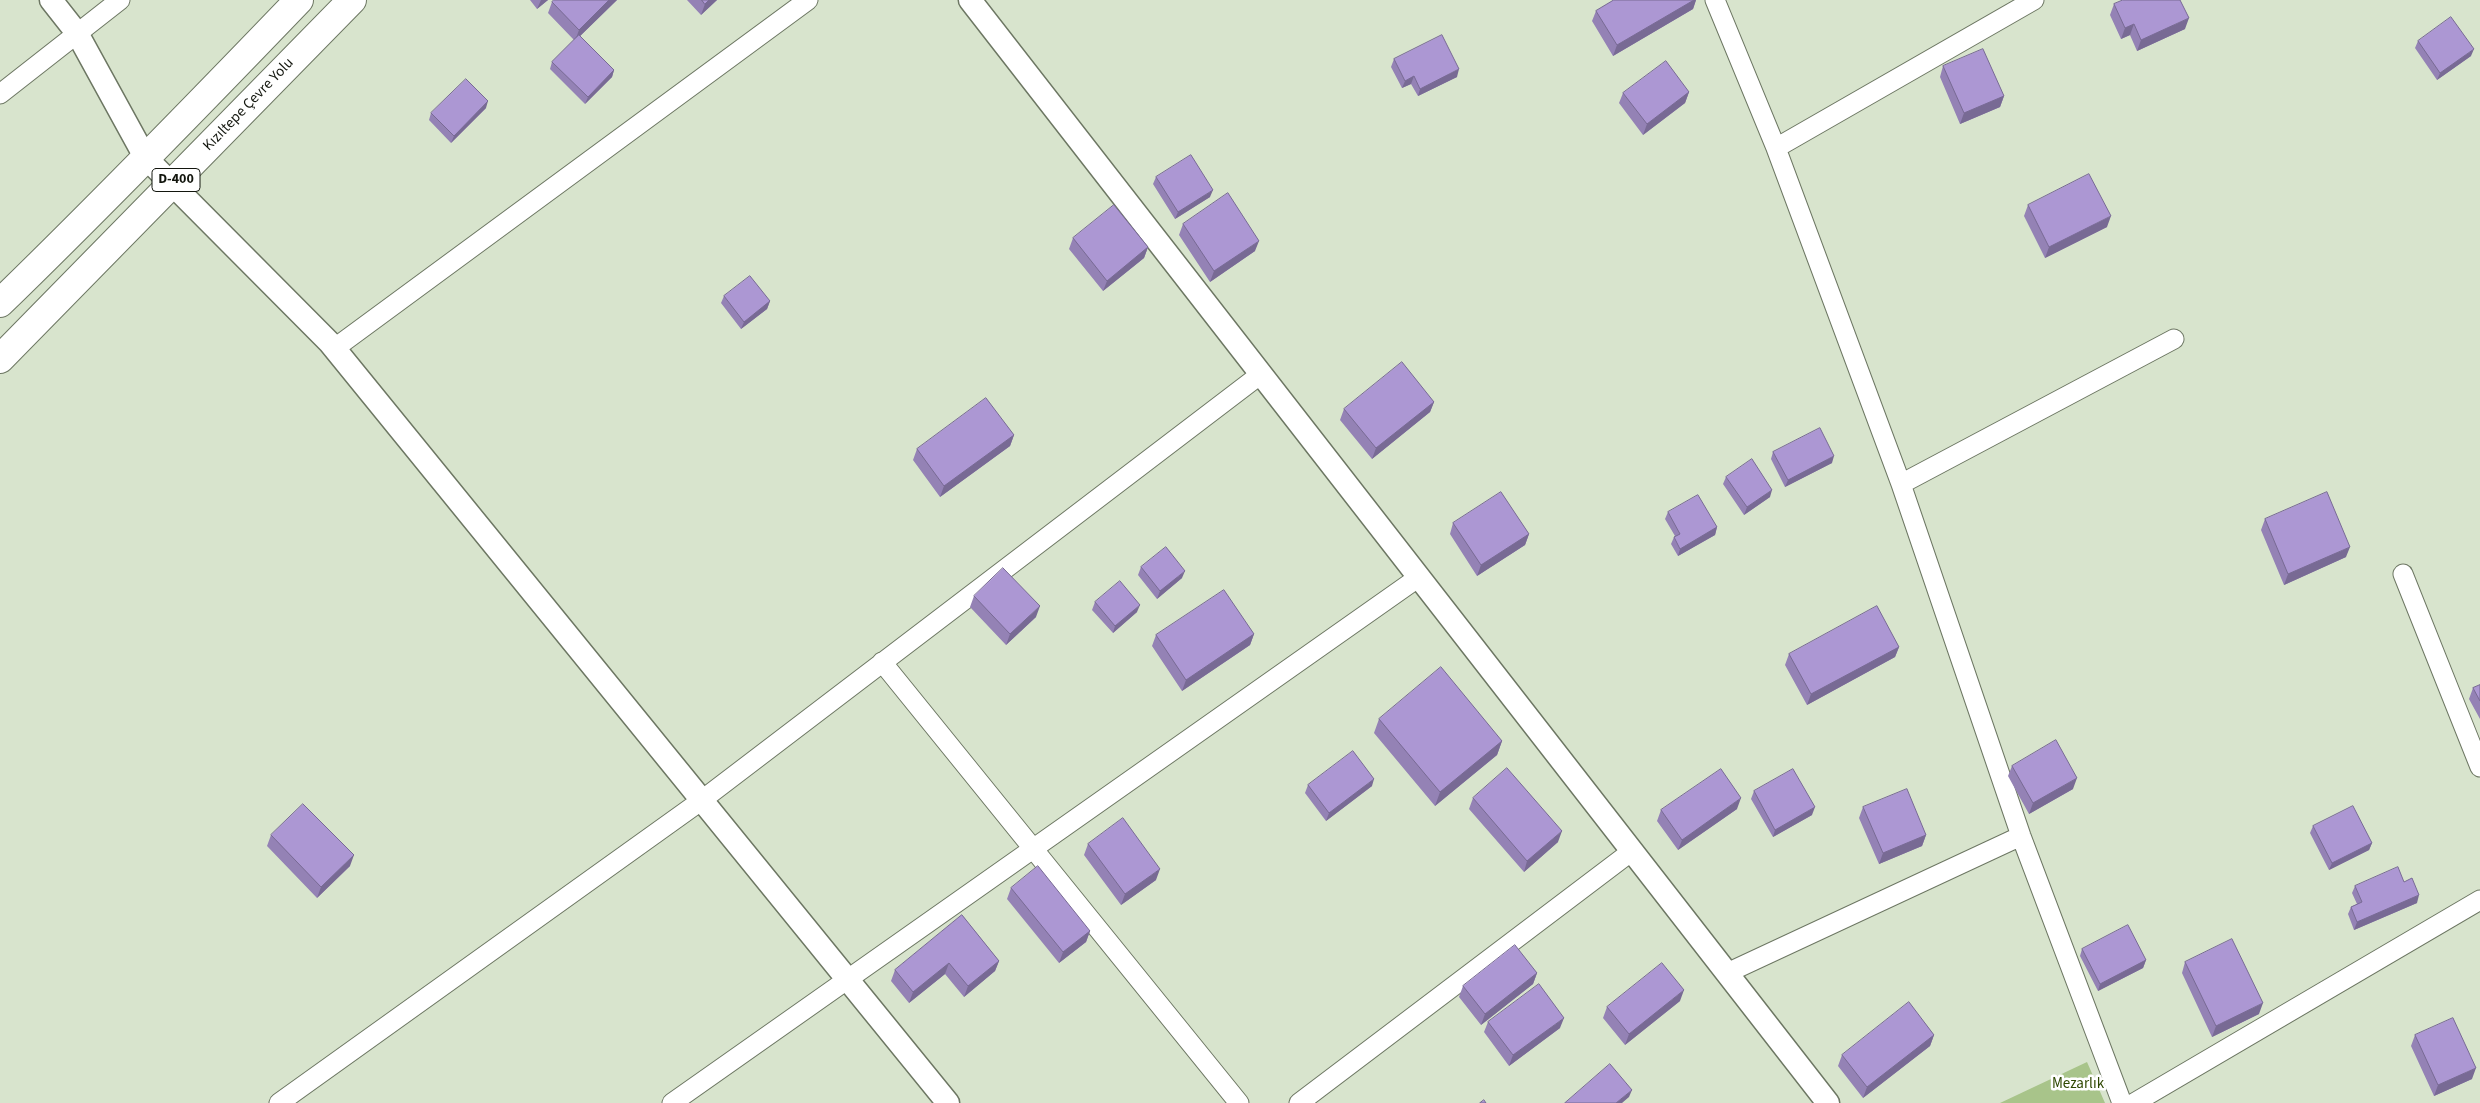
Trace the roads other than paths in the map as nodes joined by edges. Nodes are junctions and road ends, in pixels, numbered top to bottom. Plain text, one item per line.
1 (51, 0) edge
2 (120, 0) edge
3 (299, 0) edge
4 (352, 0) edge
5 (808, 0) edge
6 (970, 0) edge
7 (1715, 0) edge
8 (2034, 0) edge
9 (77, 33) junction
10 (0, 94) edge
11 (1776, 148) junction
12 (145, 157) junction
13 (172, 184) junction
14 (0, 303) edge
15 (2174, 339) dead end
16 (335, 348) junction
17 (0, 359) edge
18 (1261, 374) junction
19 (1901, 484) junction
20 (2403, 574) dead end
21 (1419, 578) junction
22 (882, 662) junction
23 (2480, 767) edge
24 (702, 800) junction
25 (2021, 836) junction
26 (1033, 848) junction
27 (1632, 851) junction
28 (2480, 900) edge
29 (1727, 973) junction
30 (846, 978) junction
31 (279, 1103) edge
32 (672, 1103) edge
33 (948, 1103) edge
34 (1239, 1103) edge
35 (1299, 1103) edge
36 (1828, 1103) edge
37 (2122, 1103) edge
38 (2134, 1103) edge

1 - 9 street
2 - 9 street
3 - 12 highway, D-400
4 - 13 highway, Kızıltepe Çevre Yolu / D-400
5 - 16 street
6 - 18 street
7 - 11 street
8 - 11 street
9 - 10 street
9 - 12 street
11 - 19 street
12 - 13 street
12 - 14 highway, D-400
13 - 16 street
13 - 17 highway, Kızıltepe Çevre Yolu / D-400
15 - 19 street
16 - 24 street
18 - 21 street
18 - 22 street
19 - 25 street
20 - 23 street
21 - 26 street
21 - 27 street
22 - 24 street
22 - 26 street
24 - 30 street
24 - 31 street
25 - 29 street
25 - 37 street
26 - 30 street
26 - 34 street
27 - 29 street
27 - 35 street
28 - 38 street
29 - 36 street
30 - 32 street
30 - 33 street

